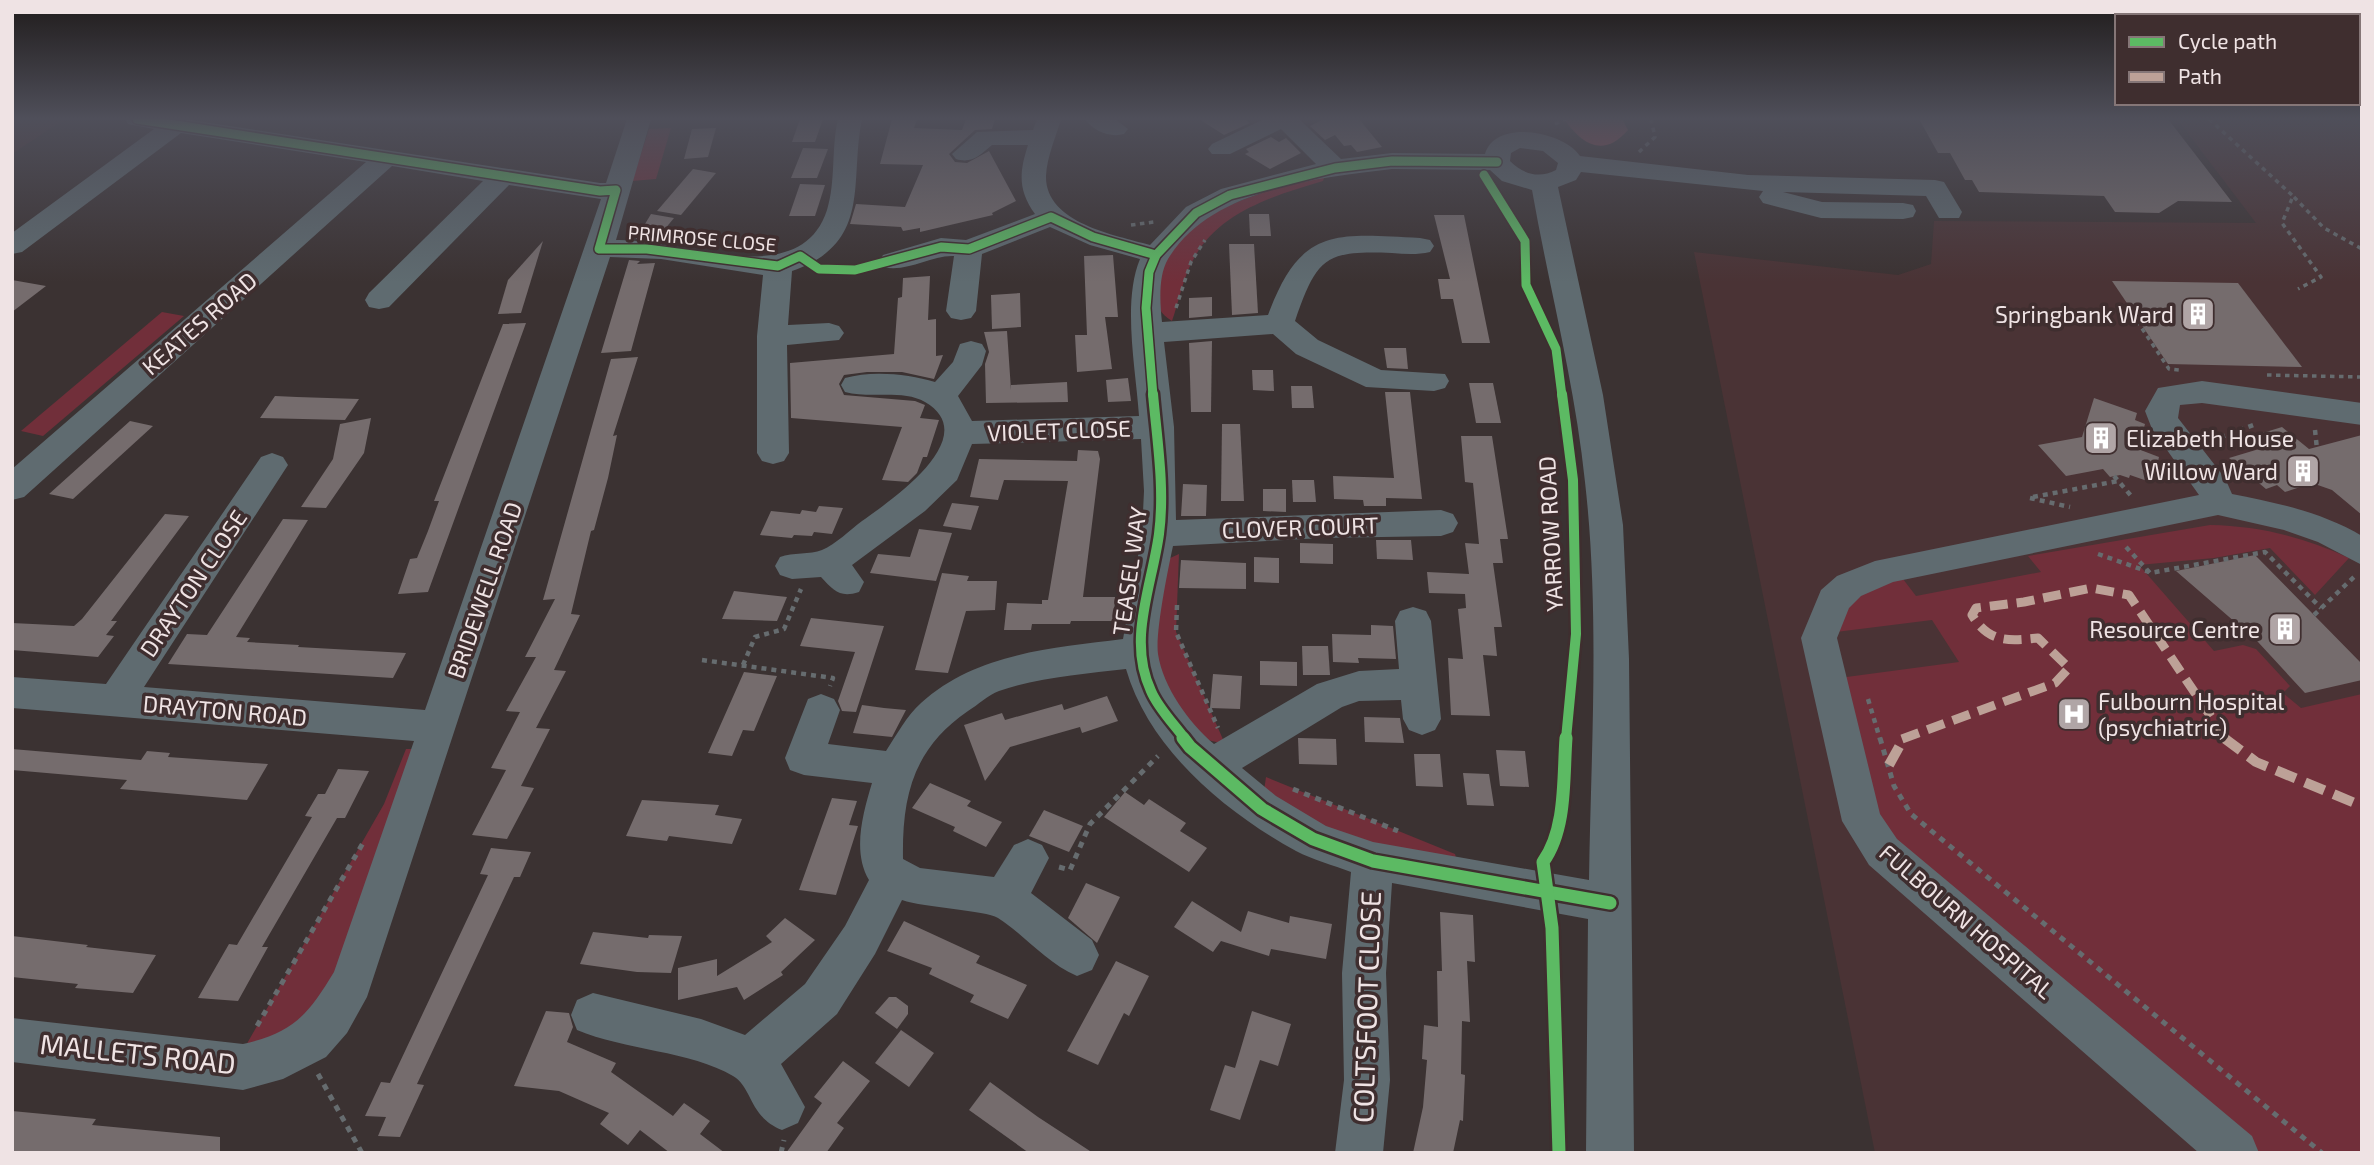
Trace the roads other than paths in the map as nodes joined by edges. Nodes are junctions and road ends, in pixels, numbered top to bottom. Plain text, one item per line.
1 (111, 173) edge
2 (369, 173) edge
3 (485, 173) edge
4 (621, 173) edge
5 (845, 173) edge
6 (1034, 173) edge
7 (1314, 173) edge
8 (1510, 173) edge
9 (1554, 173) edge
10 (1558, 173) edge
11 (1565, 173) edge
12 (503, 176) junction
13 (1748, 183) junction
14 (616, 190) junction
15 (1051, 217) junction
16 (12, 246) edge
17 (1421, 246) dead end
18 (599, 249) junction
19 (969, 249) junction
20 (1156, 255) junction
21 (893, 261) dead end
22 (778, 266) junction
23 (379, 300) dead end
24 (961, 311) dead end
25 (1279, 324) junction
26 (1161, 332) junction
27 (829, 333) dead end
28 (772, 336) junction
29 (971, 351) dead end
30 (1434, 379) dead end
31 (856, 385) dead end
32 (942, 395) junction
33 (2362, 414) edge
34 (1158, 426) junction
35 (960, 433) junction
36 (773, 453) dead end
37 (272, 465) dead end
38 (12, 488) edge
39 (2218, 503) junction
40 (1441, 523) dead end
41 (1159, 534) junction
42 (2362, 552) edge
43 (820, 569) road end
44 (1413, 621) dead end
45 (1139, 653) junction
46 (12, 692) edge
47 (115, 701) junction
48 (821, 710) road end
49 (438, 727) junction
50 (1211, 755) junction
51 (895, 769) junction
52 (1028, 858) road end
53 (1373, 860) junction
54 (892, 878) junction
55 (1005, 898) junction
56 (1609, 903) junction
57 (1077, 955) dead end
58 (593, 1016) dead end
59 (12, 1040) edge
60 (304, 1049) joint
61 (751, 1060) junction
62 (782, 1107) dead end
63 (1359, 1153) edge
64 (1610, 1153) edge
65 (2235, 1153) edge

1 - 16 street
2 - 38 street, KEATES ROAD
3 - 12 street
4 - 14 street, BRIDEWELL ROAD
5 - 22 street, PRIMROSE CLOSE
6 - 15 street
7 - 20 street, TEASEL WAY
8 - 9 street
10 - 56 street
11 - 13 street
12 - 14 street
12 - 23 street
13 - 13 street
14 - 18 street, BRIDEWELL ROAD
15 - 19 street
15 - 20 street
17 - 25 street
18 - 22 street, PRIMROSE CLOSE
18 - 49 street, BRIDEWELL ROAD
19 - 21 street
19 - 24 street
20 - 26 street, TEASEL WAY
22 - 28 street, PRIMROSE CLOSE
25 - 26 street
25 - 30 street
26 - 34 street, TEASEL WAY
27 - 28 street
28 - 36 street, PRIMROSE CLOSE
29 - 32 street
31 - 32 street
32 - 35 street, VIOLET CLOSE
33 - 39 street
34 - 35 street, VIOLET CLOSE
34 - 41 street, TEASEL WAY
35 - 43 street, VIOLET CLOSE
37 - 47 street, DRAYTON CLOSE
39 - 42 street, FULBOURN HOSPITAL
39 - 65 street, FULBOURN HOSPITAL
40 - 41 street, CLOVER COURT
41 - 45 street, TEASEL WAY
44 - 50 street
45 - 50 street, TEASEL WAY
45 - 51 street
46 - 47 street, DRAYTON ROAD
47 - 49 street, DRAYTON ROAD
48 - 51 street
49 - 60 street, BRIDEWELL ROAD
50 - 53 street, TEASEL WAY
51 - 54 street
52 - 55 street
53 - 56 street, TEASEL WAY
53 - 63 street, COLTSFOOT CLOSE
54 - 55 street
54 - 61 street
55 - 57 street
56 - 64 street
58 - 61 street
59 - 60 street, MALLETS ROAD
61 - 62 street

